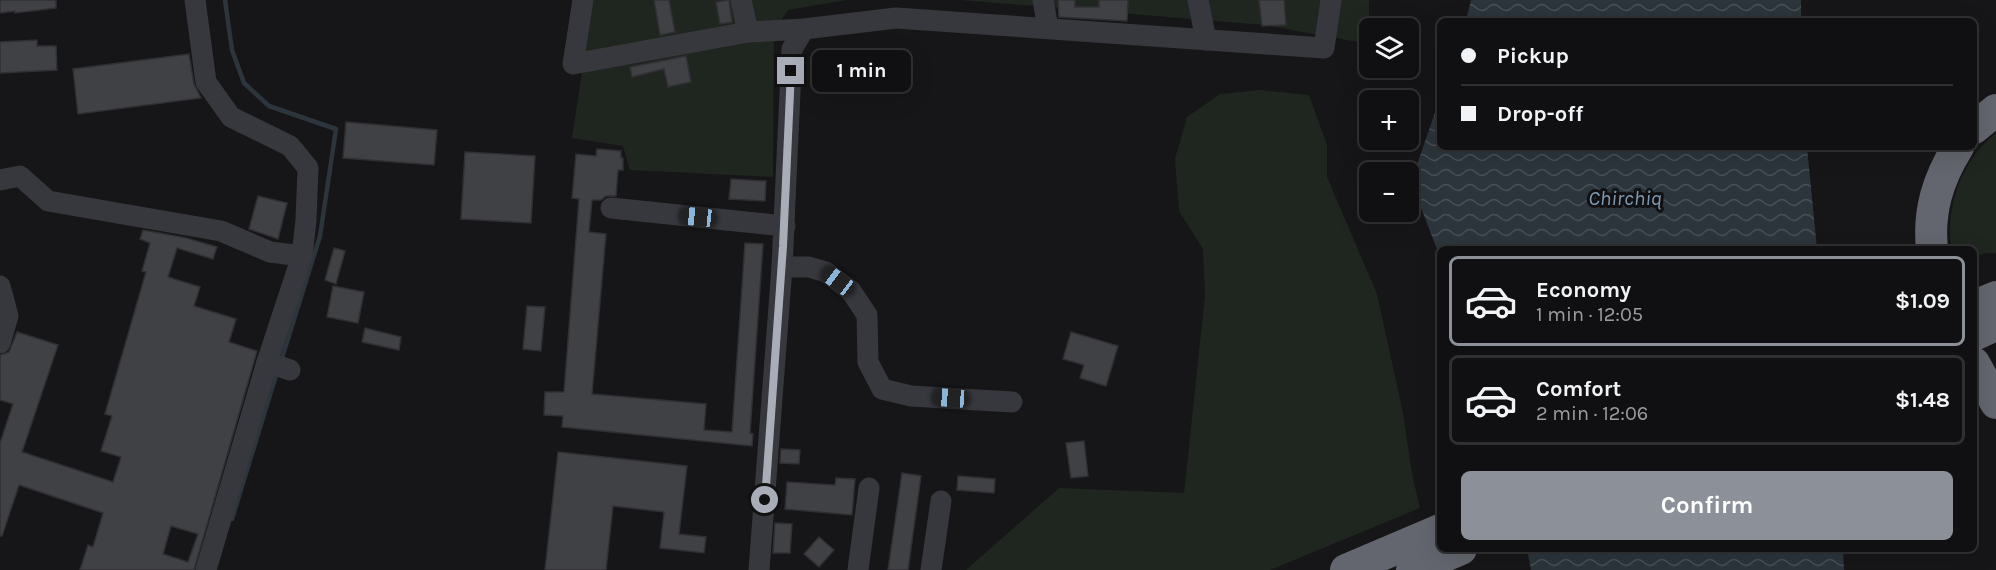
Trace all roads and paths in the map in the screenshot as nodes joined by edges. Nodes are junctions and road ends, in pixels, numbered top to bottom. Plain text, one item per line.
1 (195, 0) edge
2 (583, 0) edge
3 (741, 0) edge
4 (1043, 0) edge
5 (1198, 0) edge
6 (1331, 0) edge
7 (894, 9) edge
8 (804, 28) junction
9 (1048, 28) junction
10 (748, 32) junction
11 (1206, 40) junction
12 (1996, 110) edge
13 (1977, 126) edge
14 (1956, 150) edge
15 (0, 180) edge
16 (611, 208) dead end
17 (785, 226) junction
18 (1932, 246) edge
19 (302, 256) junction
20 (782, 267) junction
21 (0, 286) edge
22 (1989, 307) edge
23 (1977, 329) edge
24 (0, 343) edge
25 (267, 363) junction
26 (1977, 368) edge
27 (290, 370) dead end
28 (1012, 402) dead end
29 (1996, 403) edge
30 (869, 488) dead end
31 (941, 501) dead end
32 (1424, 551) edge
33 (206, 570) edge
34 (759, 570) edge
35 (858, 570) edge
36 (931, 570) edge
37 (1346, 570) edge

1 - 19 street
2 - 10 street
3 - 10 street
4 - 9 street
5 - 11 street
6 - 11 street
7 - 8 street
7 - 9 street
8 - 10 street
8 - 17 street
9 - 11 street
12 - 13 highway
14 - 18 highway
15 - 19 street
16 - 17 street
17 - 20 street
19 - 25 street
20 - 28 street
20 - 34 street
21 - 24 street
22 - 23 highway
25 - 27 street
25 - 33 street
26 - 29 highway
30 - 35 street
31 - 36 street
32 - 37 highway

